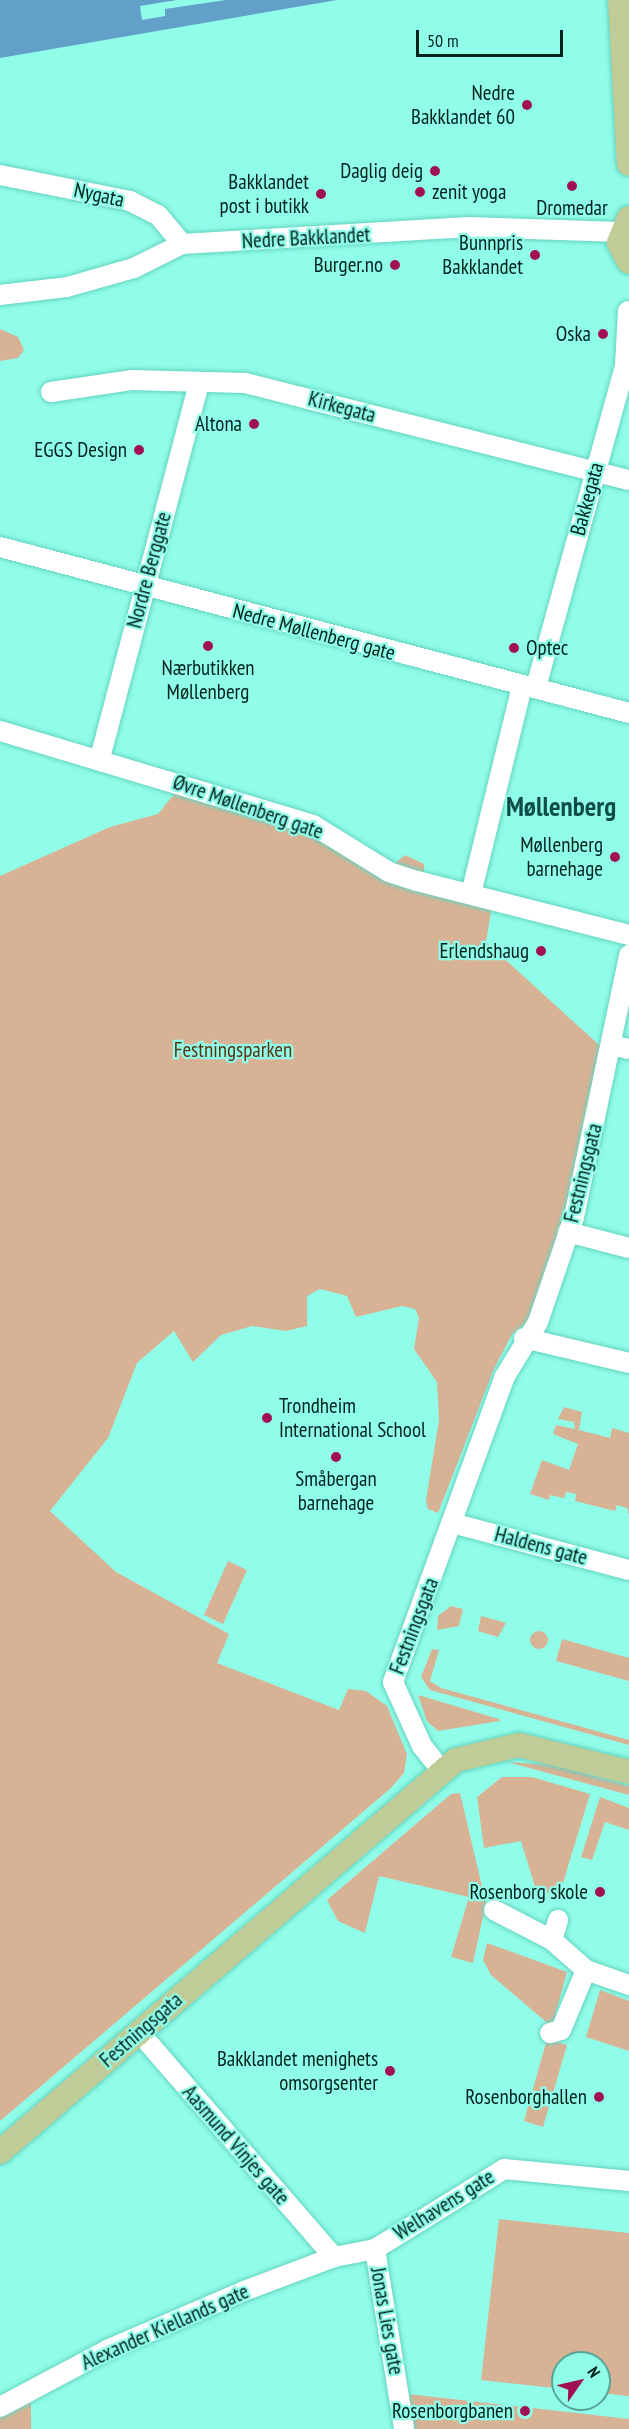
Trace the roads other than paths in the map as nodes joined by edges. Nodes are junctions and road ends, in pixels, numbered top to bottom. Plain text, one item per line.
1 (620, 0) edge
2 (626, 38) edge
3 (629, 164) edge
4 (0, 175) edge
5 (629, 199) edge
6 (624, 224) edge
7 (182, 244) junction
8 (629, 262) edge
9 (0, 296) edge
10 (628, 310) edge
11 (200, 383) junction
12 (51, 392) dead end
13 (595, 472) junction
14 (629, 480) edge
15 (0, 548) edge
16 (145, 586) junction
17 (529, 687) junction
18 (629, 713) edge
19 (0, 731) edge
20 (100, 758) junction
21 (471, 894) junction
22 (629, 935) edge
23 (629, 955) edge
24 (620, 1047) edge
25 (568, 1232) junction
26 (629, 1248) edge
27 (524, 1338) junction
28 (629, 1363) edge
29 (452, 1523) junction
30 (629, 1569) edge
31 (441, 1770) junction
32 (629, 1772) edge
33 (494, 1910) dead end
34 (558, 1920) dead end
35 (552, 1940) junction
36 (586, 1970) junction
37 (629, 1985) edge
38 (139, 2032) junction
39 (550, 2033) dead end
40 (0, 2152) edge
41 (629, 2181) edge
42 (375, 2249) junction
43 (334, 2257) junction
44 (0, 2407) edge
45 (405, 2429) edge

1 - 2 main road
2 - 3 main road
4 - 7 street, Nygata
5 - 6 main road
6 - 7 street, Nedre Bakklandet
6 - 8 main road
7 - 9 street, Nedre Bakklandet
10 - 13 street, Bakkegata
11 - 12 street, Kirkegata
11 - 13 street, Kirkegata
11 - 16 street, Nordre Berggate
13 - 14 street, Kirkegata
13 - 17 street, Bakkegata
15 - 16 street, Nedre Møllenberg gate
16 - 17 street, Nedre Møllenberg gate
16 - 20 street, Nordre Berggate
17 - 18 street, Nedre Møllenberg gate
17 - 21 street, Bakkegata
19 - 20 street, Øvre Møllenberg gate
20 - 21 street, Øvre Møllenberg gate
21 - 22 street, Øvre Møllenberg gate
23 - 24 street, Festningsgata
24 - 25 street, Festningsgata
25 - 26 street
25 - 27 street, Festningsgata
27 - 28 street
27 - 29 street, Festningsgata
29 - 30 street, Haldens gate
29 - 31 street, Festningsgata
31 - 32 main road
31 - 38 main road, Festningsgata
33 - 35 street
34 - 35 street
35 - 36 street
36 - 37 street
36 - 39 street
38 - 40 main road, Festningsgata
38 - 43 street, Aasmund Vinjes gate
41 - 42 street, Welhavens gate
42 - 43 street, Welhavens gate
42 - 45 street, Jonas Lies gate
43 - 44 street, Alexander Kiellands gate

